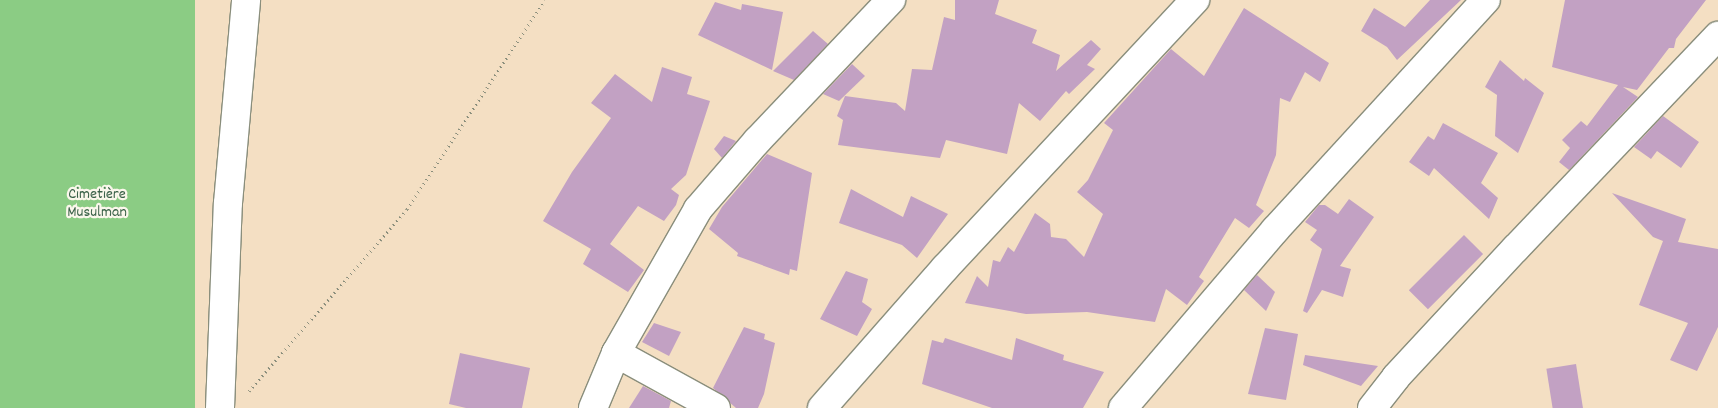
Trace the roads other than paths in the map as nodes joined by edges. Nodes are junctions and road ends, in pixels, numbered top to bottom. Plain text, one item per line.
1 (246, 0) edge
2 (891, 0) edge
3 (1195, 0) edge
4 (1486, 0) edge
5 (1718, 36) edge
6 (616, 353) junction
7 (220, 408) edge
8 (593, 408) edge
9 (716, 408) edge
10 (822, 408) edge
11 (1122, 408) edge
12 (1372, 408) edge

1 - 7 street
2 - 6 street
3 - 10 street
4 - 11 street
5 - 12 street
6 - 8 street
6 - 9 street

